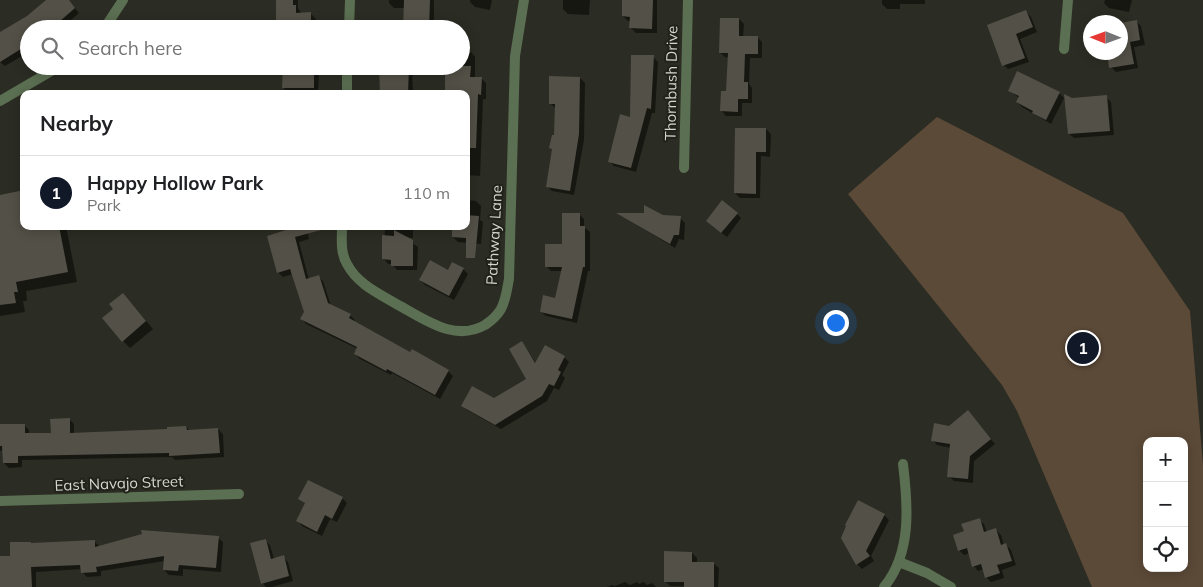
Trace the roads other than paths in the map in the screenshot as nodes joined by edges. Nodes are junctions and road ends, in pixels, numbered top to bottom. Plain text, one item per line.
1 (123, 0) edge
2 (350, 0) edge
3 (524, 0) edge
4 (688, 0) edge
5 (1068, 0) edge
6 (110, 20) edge
7 (349, 20) edge
8 (1064, 49) dead end
9 (45, 75) edge
10 (348, 75) edge
11 (347, 90) edge
12 (0, 101) edge
13 (684, 168) dead end
14 (342, 230) edge
15 (903, 464) dead end
16 (239, 494) dead end
17 (0, 501) edge
18 (899, 562) junction
19 (884, 587) edge
20 (951, 587) edge

1 - 6 street
2 - 7 street
3 - 14 street, Pathway Lane
4 - 13 street, Thornbush Drive
5 - 8 street
9 - 12 street
10 - 11 street
15 - 18 street
16 - 17 street, East Navajo Street
18 - 19 street
18 - 20 street

